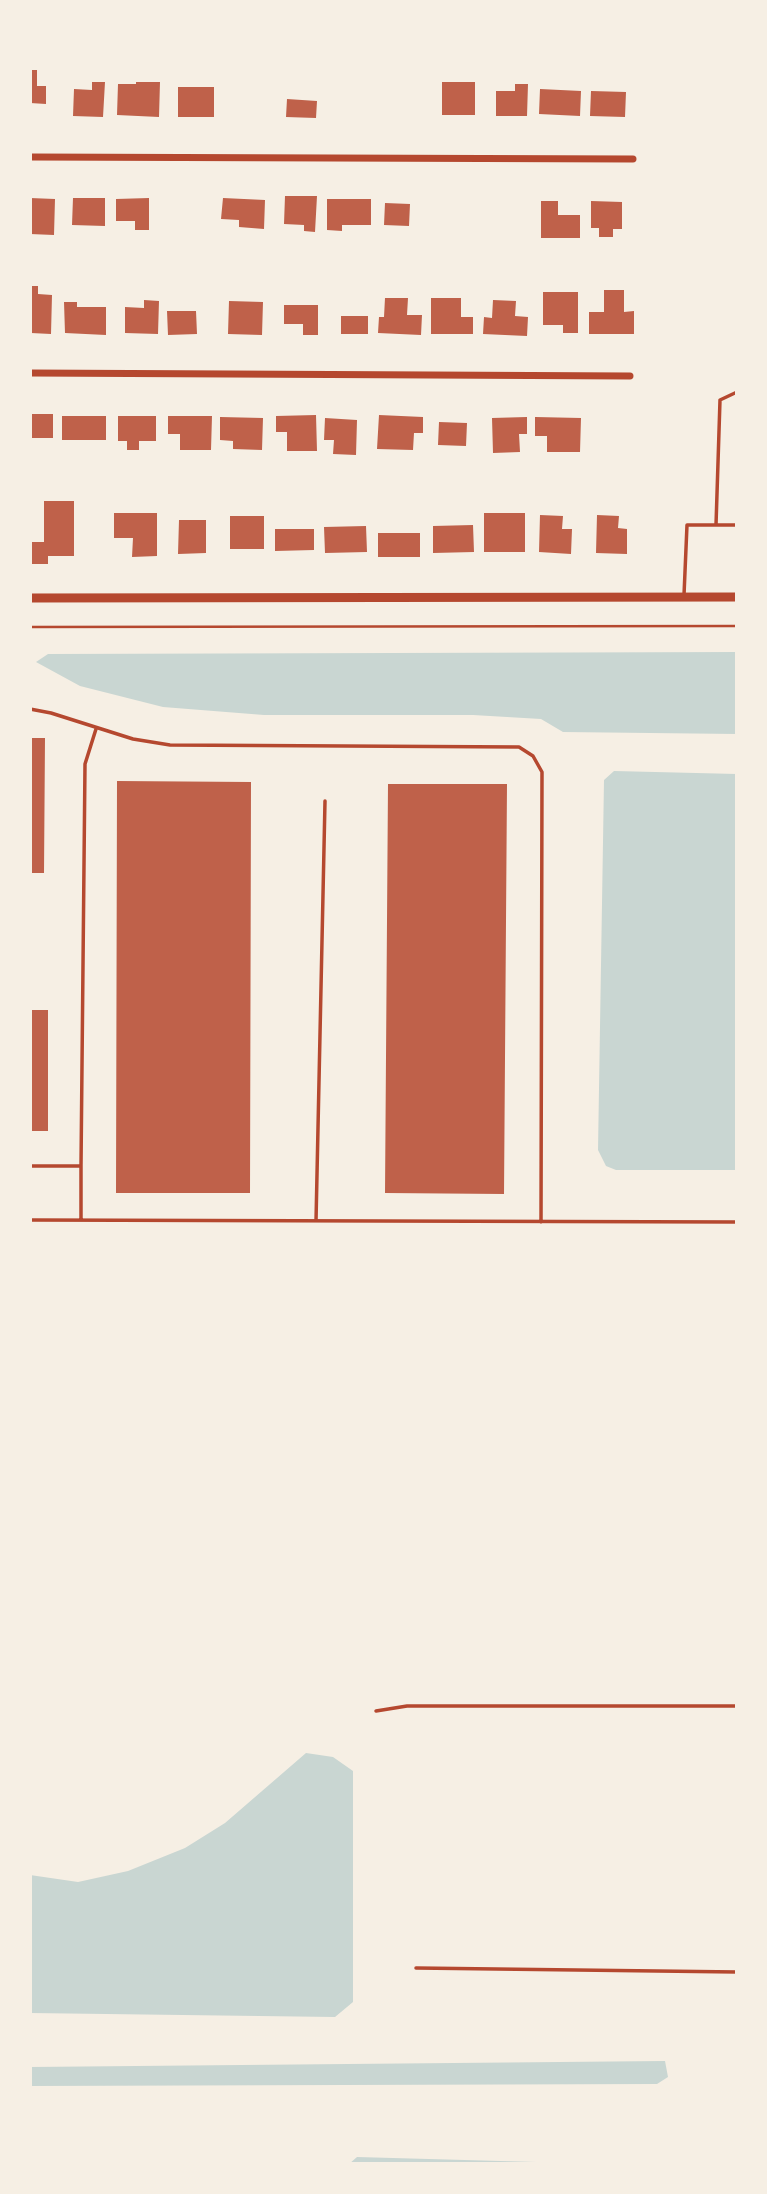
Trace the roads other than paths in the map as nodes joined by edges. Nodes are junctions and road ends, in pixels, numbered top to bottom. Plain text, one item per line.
1 (30, 157) edge
2 (633, 159) dead end
3 (30, 373) edge
4 (630, 376) dead end
5 (737, 392) edge
6 (716, 525) junction
7 (737, 525) edge
8 (684, 597) junction
9 (737, 597) edge
10 (30, 598) edge
11 (30, 709) edge
12 (96, 729) junction
13 (325, 801) dead end
14 (30, 1166) edge
15 (81, 1166) junction
16 (30, 1220) edge
17 (80, 1220) junction
18 (316, 1221) junction
19 (541, 1222) junction
20 (737, 1222) edge
21 (737, 1706) edge
22 (376, 1711) dead end
23 (416, 1968) dead end
24 (737, 1972) edge

1 - 2 street
3 - 4 street
5 - 6 lane
6 - 7 lane
6 - 8 lane
8 - 9 street
8 - 10 street
11 - 12 lane
12 - 15 lane
12 - 19 lane
13 - 18 lane
14 - 15 lane
15 - 17 lane
16 - 17 lane
17 - 18 lane
18 - 19 lane
19 - 20 lane
21 - 22 lane
23 - 24 lane

